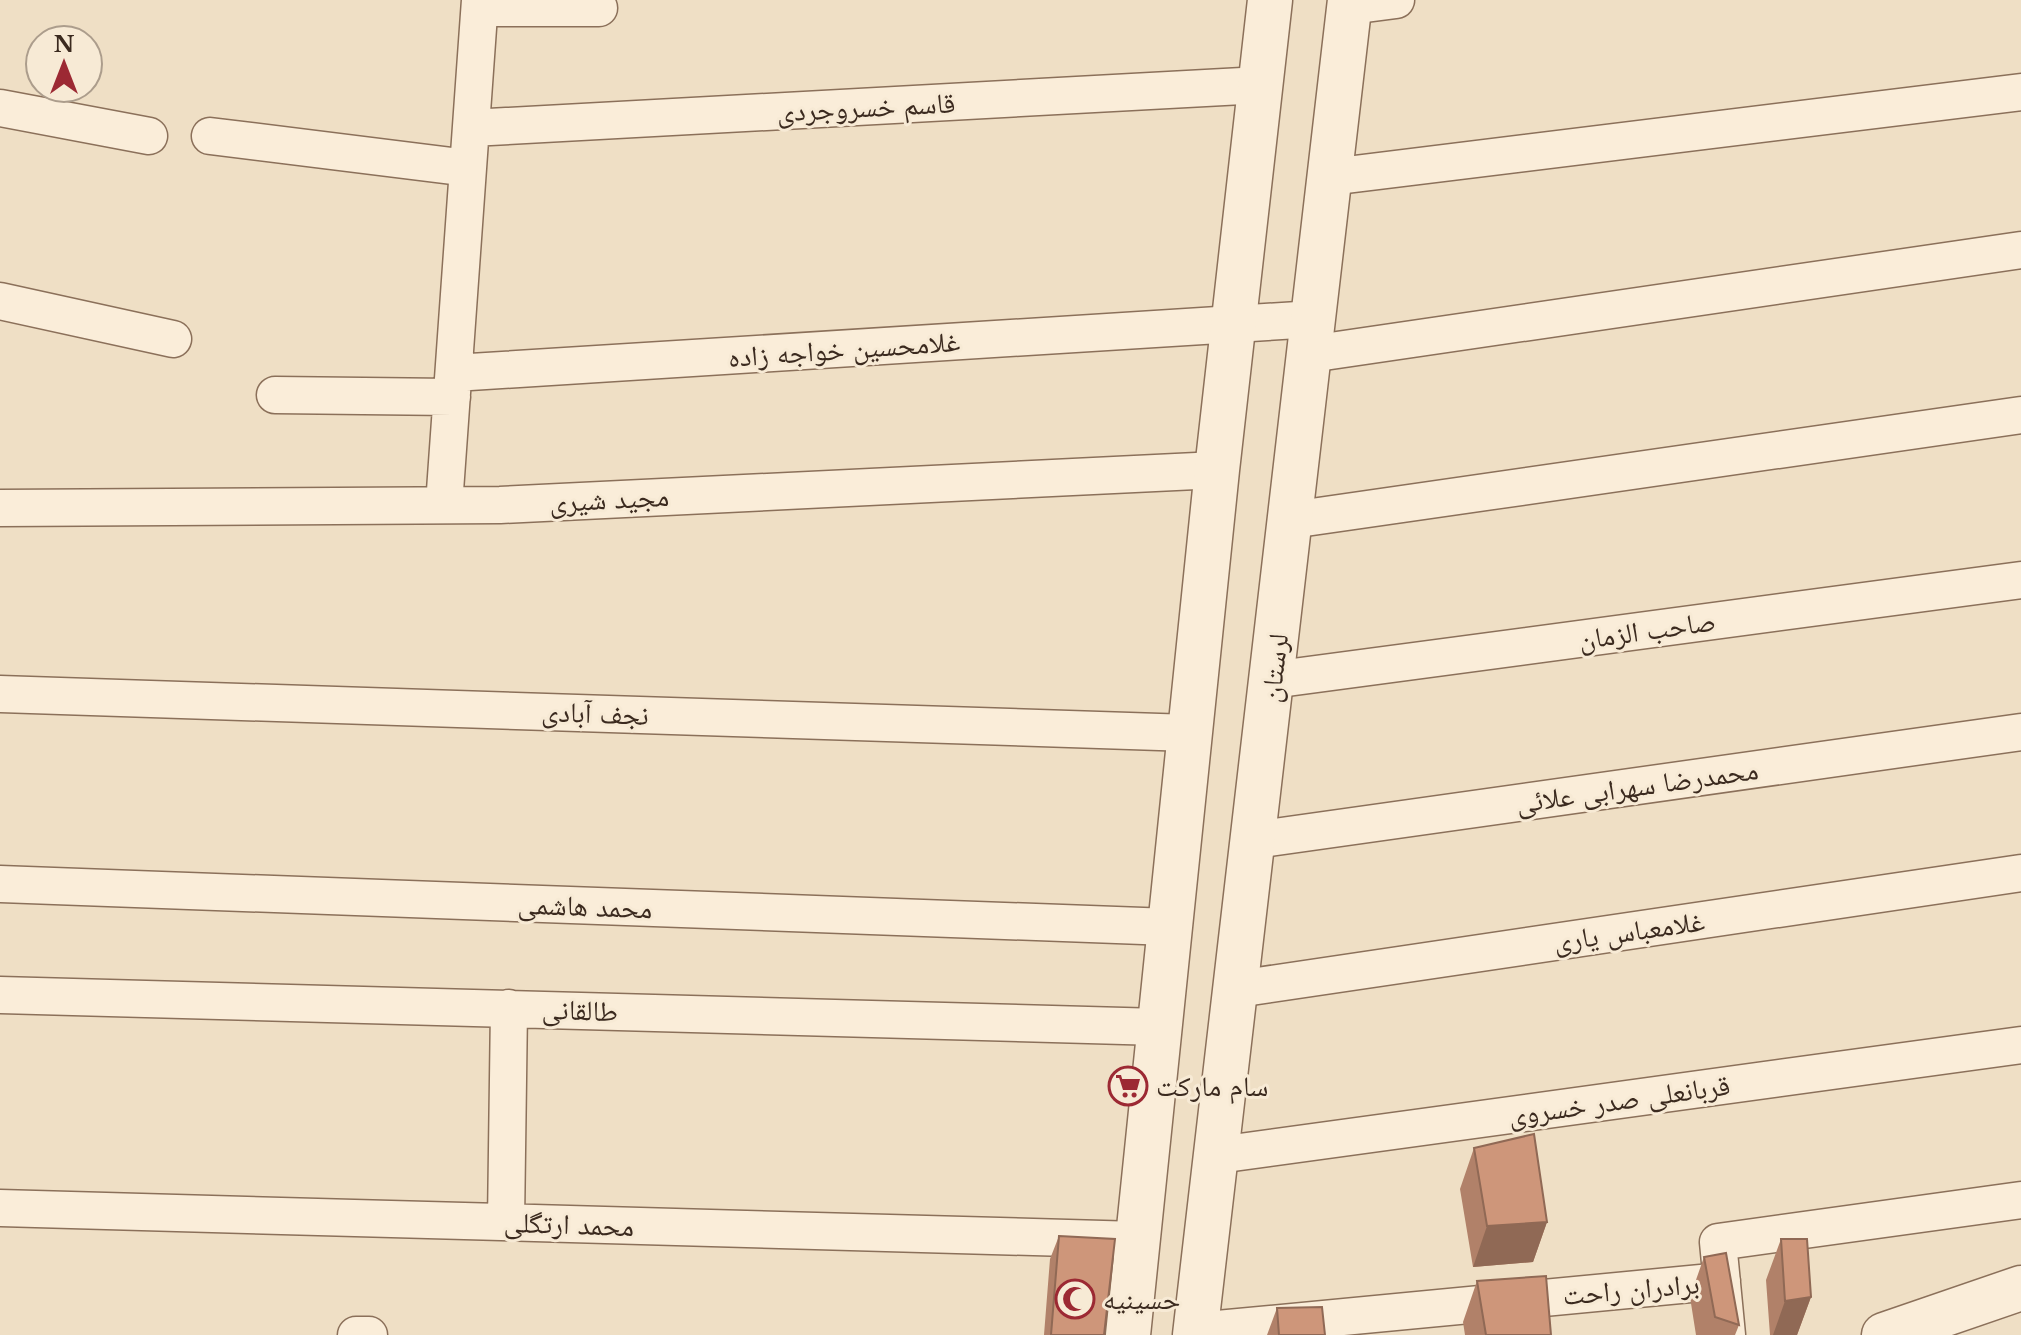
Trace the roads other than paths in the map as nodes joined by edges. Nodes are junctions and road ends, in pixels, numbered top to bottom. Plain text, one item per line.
1 (1270, 0) edge
2 (1396, 0) edge
3 (1350, 3) edge
4 (480, 4) edge
5 (599, 8) dead end
6 (1261, 85) junction
7 (2021, 92) edge
8 (0, 108) edge
9 (471, 128) junction
10 (149, 136) dead end
11 (210, 136) dead end
12 (468, 168) junction
13 (1330, 177) junction
14 (2021, 250) edge
15 (0, 301) edge
16 (1234, 325) junction
17 (1312, 337) junction
18 (173, 339) dead end
19 (453, 385) junction
20 (275, 395) dead end
21 (2021, 415) edge
22 (1217, 470) junction
23 (444, 505) junction
24 (0, 508) edge
25 (1291, 520) junction
26 (2021, 580) edge
27 (1272, 680) junction
28 (0, 694) edge
29 (2021, 732) edge
30 (1190, 733) junction
31 (1254, 840) junction
32 (2021, 873) edge
33 (0, 884) edge
34 (1170, 927) junction
35 (1237, 989) junction
36 (0, 995) edge
37 (509, 1008) junction
38 (1160, 1027) junction
39 (2021, 1045) edge
40 (1218, 1155) junction
41 (2021, 1200) edge
42 (0, 1208) edge
43 (506, 1222) junction
44 (1138, 1240) junction
45 (1722, 1281) junction
46 (2021, 1288) edge
47 (1195, 1333) edge
48 (356, 1335) edge
49 (369, 1335) edge
50 (1128, 1335) edge
51 (1727, 1335) edge
52 (1884, 1335) edge

1 - 6 street
2 - 3 street
3 - 13 street, لرستان
4 - 5 street
4 - 9 street
6 - 9 street, قاسم خسروجردی
6 - 16 street
7 - 13 street
8 - 10 street
9 - 12 street
11 - 12 street
12 - 19 street
13 - 17 street, لرستان
14 - 17 street, غلامحسین خواجه زاده
15 - 18 street
16 - 17 street, غلامحسین خواجه زاده
16 - 19 street, غلامحسین خواجه زاده
16 - 22 street
17 - 25 street, لرستان
19 - 20 street, غلامحسین خواجه زاده
19 - 23 street
21 - 25 street
22 - 23 street, مجید شیری
22 - 30 street
23 - 24 street, مجید شیری
25 - 27 street, لرستان
26 - 27 street, صاحب الزمان
27 - 31 street, لرستان
28 - 30 street, نجف آبادی
29 - 31 street, محمدرضا سهرابی علائی
30 - 34 street
31 - 35 street, لرستان
32 - 35 street, غلامعباس یاری
33 - 34 street, محمد هاشمی
34 - 38 street
35 - 40 street, لرستان
36 - 37 street, طالقانی
37 - 38 street, طالقانی
37 - 43 street
38 - 44 street
39 - 40 street, قربانعلی صدر خسروی
40 - 47 street, لرستان
41 - 45 street, برادران راحت
42 - 43 street, محمد ارتگلی
43 - 44 street, محمد ارتگلی
44 - 50 street
45 - 47 street, برادران راحت
45 - 51 street
46 - 52 street
48 - 49 street

